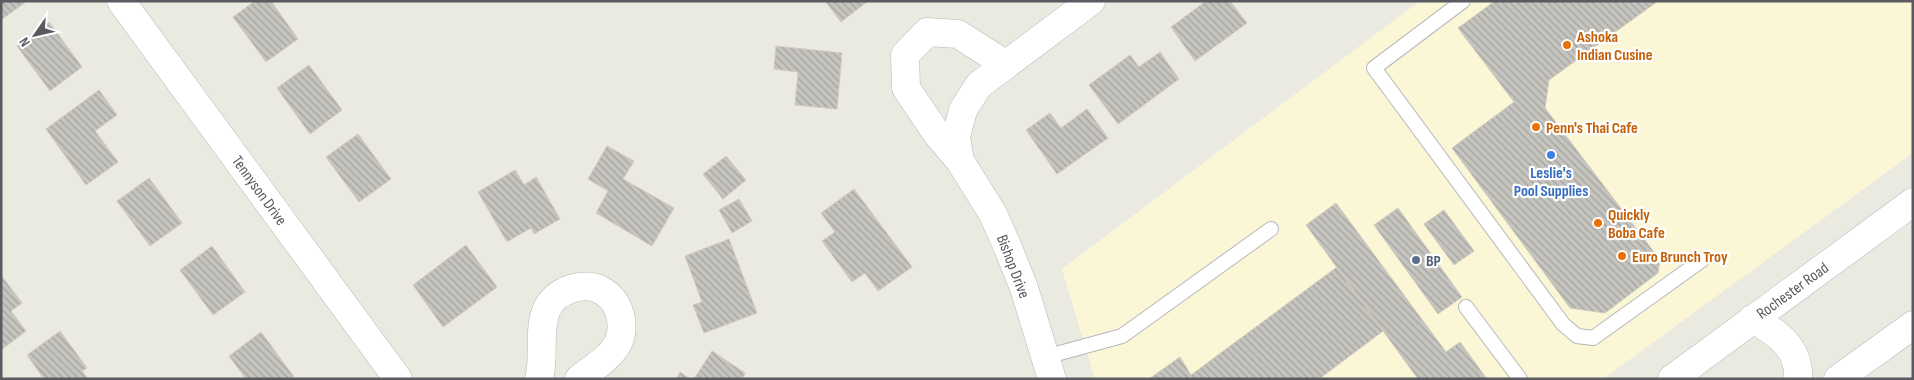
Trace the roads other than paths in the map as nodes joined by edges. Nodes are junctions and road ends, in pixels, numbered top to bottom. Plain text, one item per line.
1 (122, 1) edge
2 (1091, 1) edge
3 (1463, 1) edge
4 (1005, 64) junction
5 (960, 161) junction
6 (1913, 202) edge
7 (1271, 229) dead end
8 (1702, 260) dead end
9 (1466, 307) dead end
10 (1752, 319) junction
11 (1912, 327) edge
12 (1048, 368) edge
13 (398, 379) edge
14 (539, 379) edge
15 (579, 379) edge
16 (1520, 379) edge
17 (1672, 379) edge
18 (1798, 379) edge
19 (1838, 379) edge

1 - 13 street, Tennyson Drive
2 - 4 street, Bishop Drive
3 - 8 lane
4 - 5 street, Bishop Drive
4 - 5 street, Bishop Drive
5 - 12 street, Bishop Drive
6 - 10 street, Rochester Road
7 - 12 lane
9 - 16 lane
10 - 17 street, Rochester Road
10 - 18 street
11 - 19 street
14 - 15 street

